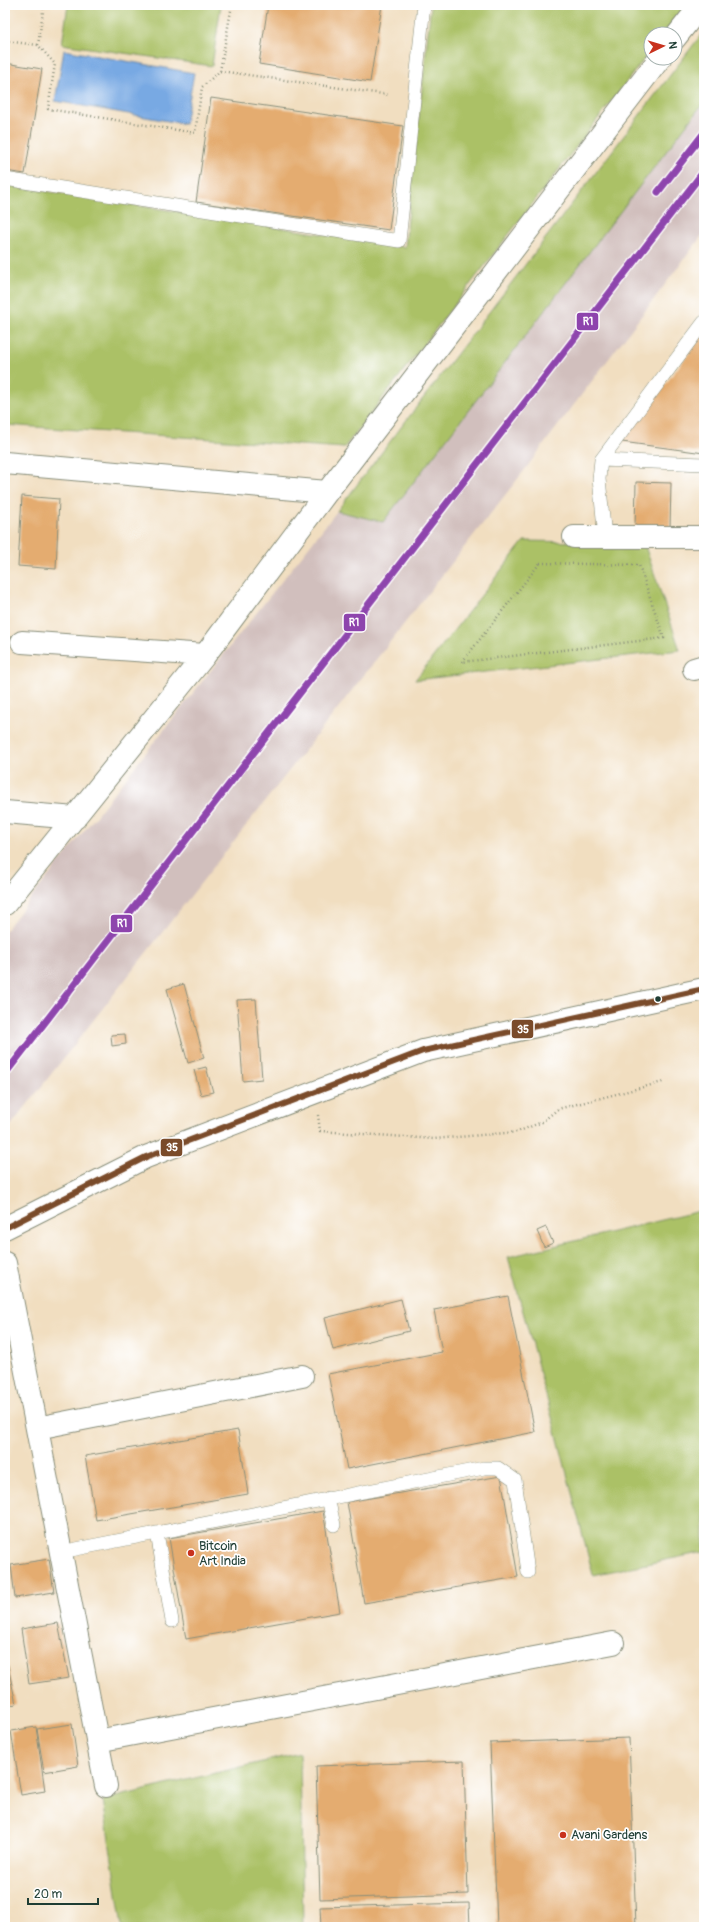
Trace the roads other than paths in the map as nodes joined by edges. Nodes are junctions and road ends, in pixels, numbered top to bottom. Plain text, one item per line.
1 (424, 5) edge
2 (700, 5) edge
3 (683, 27) edge
4 (654, 66) edge
5 (5, 178) edge
6 (704, 322) edge
7 (601, 460) junction
8 (5, 463) edge
9 (704, 464) edge
10 (327, 492) junction
11 (574, 537) dead end
12 (605, 537) junction
13 (704, 538) edge
14 (22, 642) dead end
15 (205, 655) junction
16 (5, 812) edge
17 (75, 818) junction
18 (5, 904) edge
19 (704, 989) edge
20 (5, 1228) edge
21 (5, 1263) edge
22 (302, 1376) dead end
23 (37, 1428) junction
24 (328, 1498) junction
25 (334, 1525) dead end
26 (157, 1533) junction
27 (61, 1552) junction
28 (528, 1572) dead end
29 (172, 1621) dead end
30 (613, 1643) dead end
31 (97, 1741) junction
32 (106, 1786) dead end

1 - 5 lane
2 - 3 street
4 - 10 street
6 - 7 lane
7 - 9 lane
7 - 12 lane
8 - 10 street
10 - 15 street
11 - 12 street
12 - 13 street
14 - 15 street
15 - 17 street
16 - 17 street
17 - 18 street
19 - 20 street
21 - 23 street
22 - 23 street
23 - 27 street
24 - 25 lane
24 - 26 lane
24 - 28 lane
26 - 27 lane
26 - 29 lane
27 - 31 street
30 - 31 street
31 - 32 street

